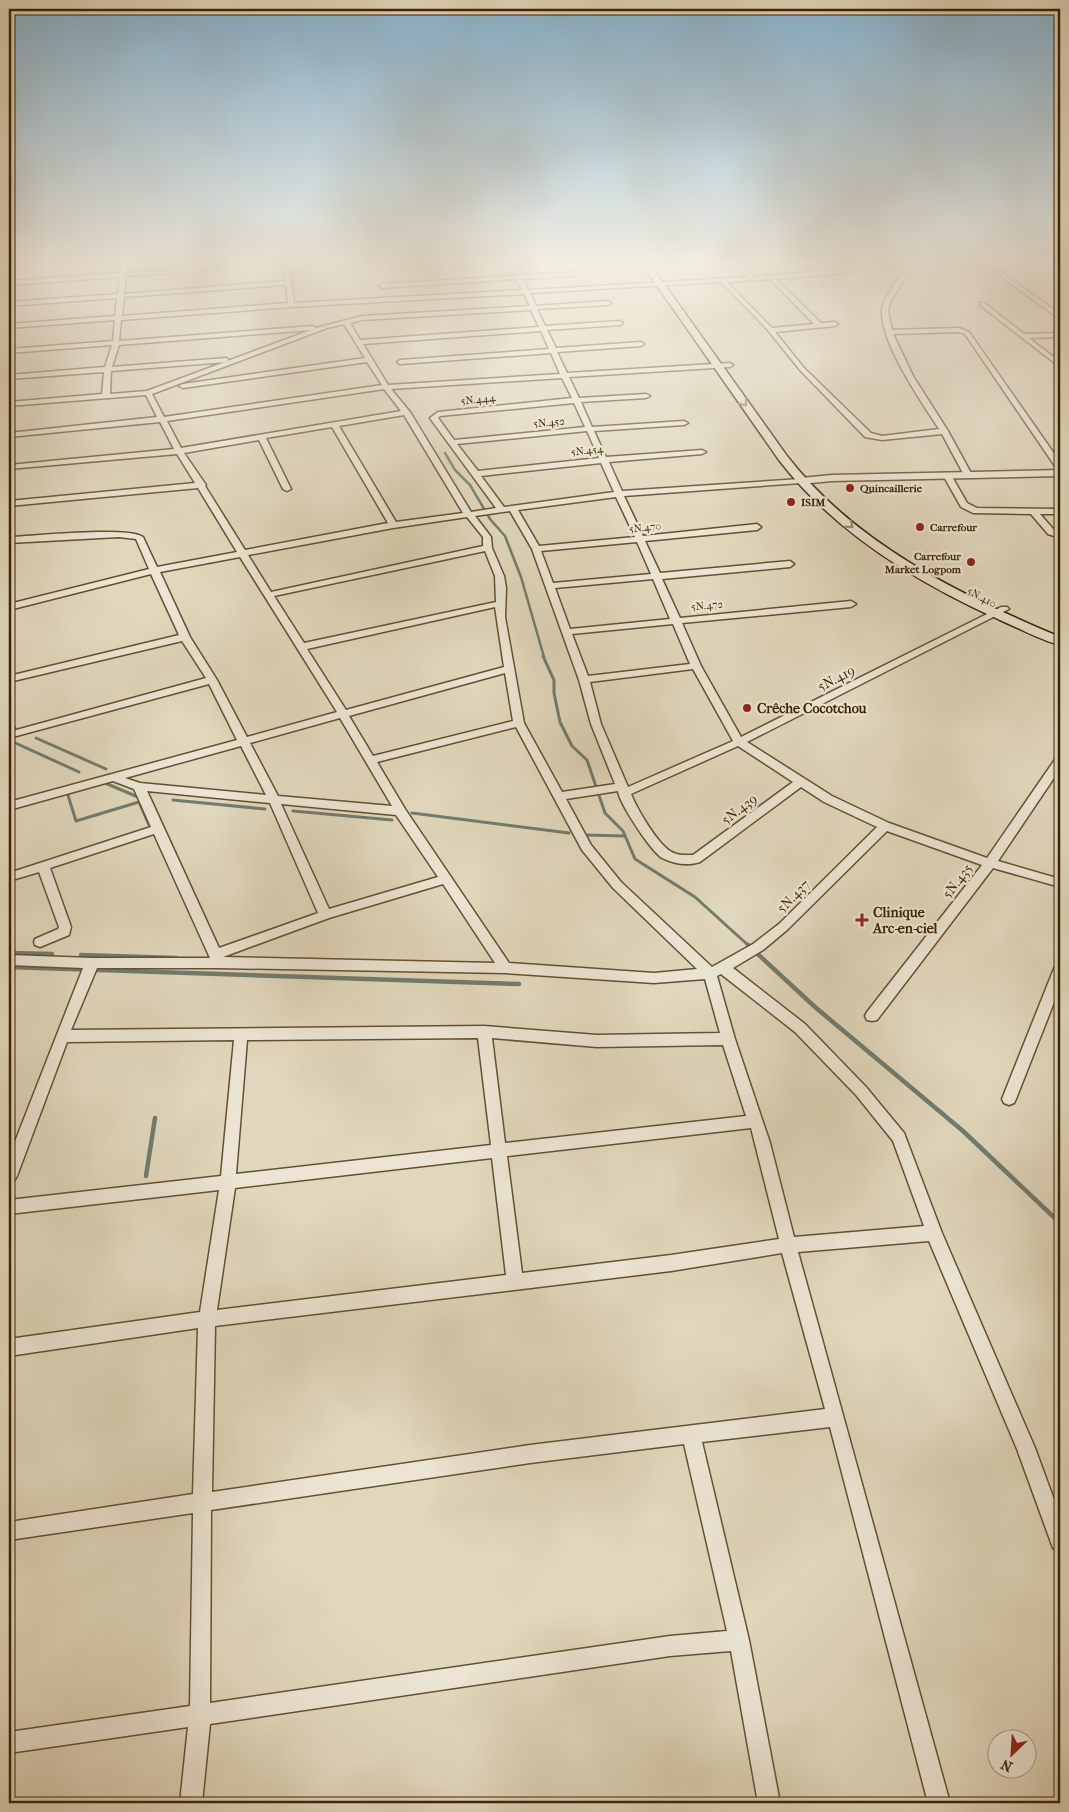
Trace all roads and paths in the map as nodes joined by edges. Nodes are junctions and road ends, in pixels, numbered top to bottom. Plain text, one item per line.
1 (50, 348) edge
2 (114, 348) edge
3 (272, 348) edge
4 (361, 348) edge
5 (553, 348) edge
6 (597, 348) edge
7 (705, 348) edge
8 (785, 348) edge
9 (896, 348) edge
10 (977, 348) edge
11 (1038, 348) edge
12 (9, 351) edge
13 (554, 351) junction
14 (723, 355) dead end
15 (243, 359) junction
16 (369, 360) junction
17 (400, 362) dead end
18 (1060, 364) edge
19 (717, 366) junction
20 (732, 368) joint
21 (108, 370) junction
22 (564, 376) junction
23 (9, 377) edge
24 (386, 387) junction
25 (152, 391) junction
26 (106, 395) junction
27 (646, 396) dead end
28 (577, 400) junction
29 (9, 404) edge
30 (406, 412) junction
31 (163, 420) junction
32 (684, 423) dead end
33 (334, 424) junction
34 (590, 429) junction
35 (944, 430) junction
36 (9, 435) edge
37 (260, 436) junction
38 (784, 441) dead end
39 (454, 442) junction
40 (772, 442) junction
41 (179, 451) junction
42 (702, 452) dead end
43 (604, 460) junction
44 (9, 467) edge
45 (1060, 467) edge
46 (1060, 473) edge
47 (475, 474) junction
48 (968, 475) junction
49 (947, 476) junction
50 (807, 477) junction
51 (202, 485) junction
52 (287, 489) dead end
53 (619, 494) junction
54 (9, 504) edge
55 (507, 509) junction
56 (1034, 512) junction
57 (1060, 512) edge
58 (472, 514) junction
59 (393, 525) junction
60 (757, 527) dead end
61 (1060, 535) edge
62 (640, 539) junction
63 (9, 540) edge
64 (488, 548) junction
65 (536, 549) junction
66 (244, 554) junction
67 (790, 564) dead end
68 (155, 570) junction
69 (656, 577) junction
70 (551, 586) junction
71 (268, 595) junction
72 (498, 604) junction
73 (851, 604) dead end
74 (9, 607) edge
75 (999, 611) junction
76 (677, 620) junction
77 (566, 632) junction
78 (1060, 633) edge
79 (185, 637) junction
80 (1060, 641) edge
81 (301, 647) junction
82 (696, 666) junction
83 (510, 668) junction
84 (9, 679) edge
85 (212, 680) junction
86 (584, 680) junction
87 (343, 714) junction
88 (520, 723) junction
89 (9, 735) edge
90 (244, 741) junction
91 (739, 742) junction
92 (370, 760) junction
93 (1060, 761) edge
94 (113, 778) junction
95 (800, 782) junction
96 (139, 787) junction
97 (622, 790) junction
98 (558, 796) junction
99 (274, 800) junction
100 (9, 806) edge
101 (400, 811) junction
102 (885, 826) junction
103 (157, 829) junction
104 (990, 863) junction
105 (43, 866) junction
106 (9, 877) edge
107 (446, 879) junction
108 (1060, 883) edge
109 (325, 915) junction
110 (40, 942) dead end
111 (218, 958) junction
112 (9, 960) edge
113 (92, 963) junction
114 (505, 968) junction
115 (716, 970) junction
116 (1060, 971) edge
117 (872, 1016) dead end
118 (484, 1032) junction
119 (241, 1034) junction
120 (62, 1036) junction
121 (728, 1039) junction
122 (1009, 1099) dead end
123 (756, 1121) junction
124 (498, 1149) junction
125 (9, 1176) edge
126 (228, 1181) junction
127 (9, 1207) edge
128 (934, 1234) junction
129 (788, 1245) junction
130 (515, 1280) junction
131 (207, 1319) junction
132 (9, 1347) edge
133 (836, 1417) junction
134 (691, 1434) junction
135 (202, 1502) junction
136 (9, 1531) edge
137 (1060, 1541) edge
138 (739, 1640) junction
139 (200, 1715) junction
140 (9, 1743) edge
141 (191, 1803) edge
142 (769, 1803) edge
143 (940, 1803) edge

1 - 12 street
2 - 21 street
3 - 15 street
4 - 16 street
5 - 13 street
6 - 13 street
7 - 19 main road, 5N.410
8 - 35 street
9 - 35 street
10 - 45 street
11 - 18 street
13 - 17 street
13 - 22 street
14 - 20 main road
15 - 21 street
15 - 25 street
16 - 24 street
16 - 25 street
19 - 20 street
19 - 22 street
19 -> 40 main road, 5N.410
21 - 23 street
21 - 26 street
22 - 24 street
22 - 28 street
24 - 30 street
24 - 31 street
25 - 26 street
25 - 31 street
26 - 29 street
27 - 28 street, 5N.444
28 - 34 street
28 - 39 street, 5N.444
30 - 33 street
30 - 58 street
31 - 36 street
31 - 41 street
32 - 34 street, 5N.452
33 - 37 street
33 - 59 street
34 - 39 street, 5N.452
34 - 43 street
35 - 48 street
37 - 41 street
37 - 52 street
38 - 40 main road
39 - 47 street
40 - 50 main road, 5N.410
41 - 44 street
41 - 51 street
42 - 43 street, 5N.454
43 - 47 street, 5N.454
43 - 53 street
46 - 48 street
47 - 55 street
48 - 49 street
49 - 50 street
49 - 56 street
50 - 53 street
50 - 75 main road, 5N.410
51 - 54 street
51 - 66 street
53 - 55 street
53 - 62 street
55 - 58 street
55 - 65 street
56 - 57 street
56 - 61 street
58 - 59 street
58 - 64 street
59 - 66 street
60 - 62 street, 5N.470
62 - 65 street, 5N.470
62 - 69 street
63 - 68 street
64 - 71 street
64 - 72 street
65 - 70 street
66 - 68 street
66 - 71 street
67 - 69 street
68 - 74 street
68 - 79 street
69 - 70 street
69 - 76 street
70 - 77 street
71 - 81 street
72 - 81 street
72 - 83 street
73 - 76 street, 5N.472
75 - 78 main road, 5N.410
75 - 80 main road
75 - 91 street, 5N.419
76 - 77 street, 5N.472
76 - 82 street
77 - 86 street
79 - 84 street
79 - 85 street
81 - 87 street
82 - 86 street
82 - 91 street
83 - 87 street
83 - 88 street
85 - 89 street
85 - 90 street
86 - 97 street
87 - 90 street
87 - 92 street
88 - 92 street
88 - 98 street
90 - 94 street
90 - 99 street
91 - 95 street
91 - 97 street, 5N.419
92 - 101 street
93 - 104 street, 5N.435
94 - 96 street
94 - 100 street
95 - 97 street, 5N.439
95 - 102 street
96 - 99 street
96 - 103 street
97 - 98 street, 5N.419
98 - 115 street
99 - 101 street
99 - 109 street
101 - 107 street
102 - 104 street
102 - 115 street, 5N.437
103 - 105 street
103 - 111 street
104 - 108 street
104 - 117 street, 5N.435
105 - 106 street
105 - 110 street
107 - 109 street
107 - 114 street
109 - 111 street
111 - 113 street
111 - 114 street
112 - 113 street
113 - 120 street
114 - 115 street
115 - 121 street
115 - 128 street
116 - 122 street
118 - 119 street
118 - 121 street
118 - 124 street
119 - 120 street
119 - 126 street
120 - 125 street
121 - 123 street
123 - 124 street
123 - 129 street
124 - 126 street
124 - 130 street
126 - 127 street
126 - 131 street
128 - 129 street
128 - 137 street
129 - 130 street
129 - 133 street
130 - 131 street
131 - 132 street
131 - 135 street
133 - 134 street
133 - 143 street
134 - 135 street
134 - 138 street
135 - 136 street
135 - 139 street
138 - 139 street
138 - 142 street
139 - 140 street
139 - 141 street

